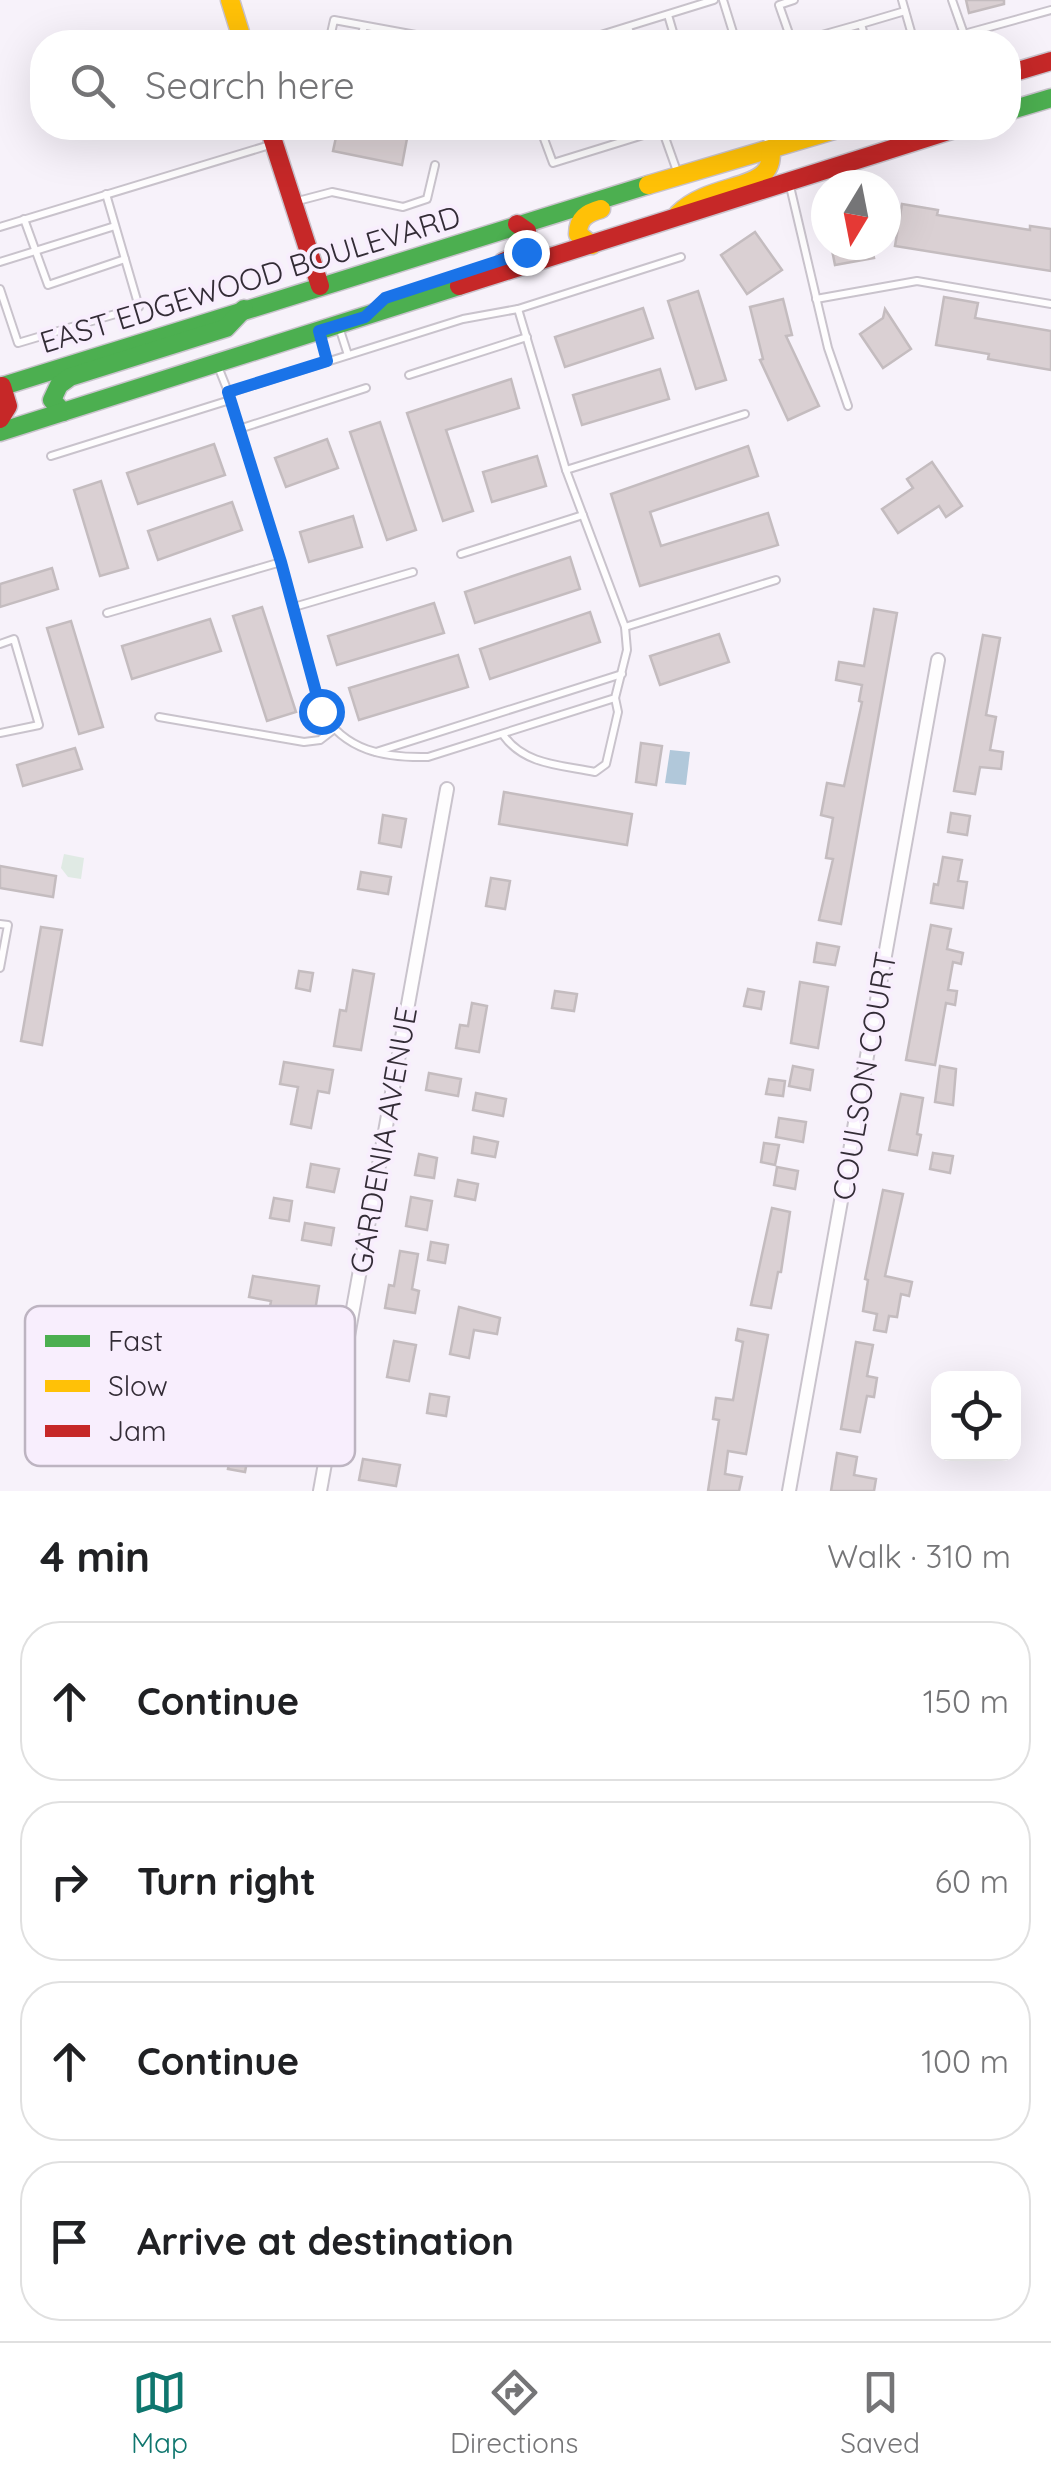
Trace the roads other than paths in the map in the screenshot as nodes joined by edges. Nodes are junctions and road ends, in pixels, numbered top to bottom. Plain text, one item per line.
1 (230, 0) edge
2 (714, 0) edge
3 (722, 0) edge
4 (794, 0) edge
5 (902, 0) edge
6 (952, 0) edge
7 (1051, 11) edge
8 (905, 12) junction
9 (668, 14) junction
10 (861, 24) junction
11 (364, 26) junction
12 (628, 27) junction
13 (239, 30) edge
14 (332, 30) edge
15 (363, 30) edge
16 (386, 30) edge
17 (618, 30) edge
18 (629, 30) edge
19 (673, 30) edge
20 (732, 30) edge
21 (789, 30) edge
22 (839, 30) edge
23 (863, 30) edge
24 (910, 30) edge
25 (963, 30) edge
26 (979, 30) edge
27 (1051, 61) edge
28 (1021, 70) edge
29 (1051, 98) edge
30 (1021, 108) edge
31 (258, 140) edge
32 (274, 140) edge
33 (544, 140) edge
34 (625, 140) edge
35 (667, 140) edge
36 (768, 140) edge
37 (803, 140) edge
38 (920, 140) edge
39 (771, 150) junction
40 (435, 165) dead end
41 (678, 175) junction
42 (790, 181) junction
43 (106, 194) junction
44 (293, 202) junction
45 (674, 218) junction
46 (24, 219) junction
47 (518, 224) junction
48 (0, 226) edge
49 (115, 226) junction
50 (592, 245) junction
51 (36, 251) junction
52 (681, 257) dead end
53 (125, 259) junction
54 (0, 262) edge
55 (320, 286) junction
56 (0, 289) edge
57 (816, 299) junction
58 (1051, 304) edge
59 (244, 309) junction
60 (518, 309) junction
61 (365, 317) junction
62 (338, 325) junction
63 (319, 331) junction
64 (527, 337) junction
65 (348, 354) junction
66 (327, 361) junction
67 (217, 364) junction
68 (408, 376) dead end
69 (1, 384) edge
70 (366, 388) dead end
71 (229, 396) junction
72 (848, 406) dead end
73 (63, 412) junction
74 (745, 414) dead end
75 (0, 419) edge
76 (238, 429) junction
77 (0, 432) edge
78 (52, 456) dead end
79 (566, 470) junction
80 (582, 516) junction
81 (461, 554) dead end
82 (281, 562) junction
83 (413, 572) dead end
84 (776, 580) dead end
85 (294, 607) junction
86 (107, 613) dead end
87 (626, 627) junction
88 (0, 644) edge
89 (938, 660) dead end
90 (623, 674) junction
91 (616, 698) junction
92 (159, 717) dead end
93 (332, 730) junction
94 (0, 733) edge
95 (504, 736) junction
96 (375, 752) junction
97 (447, 789) dead end
98 (0, 924) edge
99 (0, 968) edge
100 (353, 1306) edge
101 (325, 1466) edge
102 (320, 1491) edge
103 (789, 1491) edge

1 - 13 street
2 - 9 lane
3 - 20 lane
4 - 21 lane
5 - 8 lane
6 - 25 lane
7 - 26 lane
8 - 10 lane
8 - 24 lane
9 - 12 lane
9 - 19 lane
10 - 22 lane
10 - 23 lane
11 - 14 lane
11 - 15 lane
11 - 16 lane
12 - 17 lane
12 - 18 lane
27 - 28 street
29 - 30 street
31 - 43 lane
32 - 44 street
33 - 34 lane
35 - 41 lane
36 - 39 lane
37 - 39 street
38 - 42 street
39 - 41 street
39 - 45 street
40 - 44 lane
41 - 47 street, EAST EDGEWOOD BOULEVARD
41 - 50 street
42 - 45 street
42 - 57 lane
43 - 46 lane
43 - 49 lane
44 - 55 street
45 - 50 street
46 - 48 lane
46 - 51 lane
47 - 55 street, EAST EDGEWOOD BOULEVARD
47 - 61 street
49 - 51 lane
49 - 53 lane
50 - 61 street
51 - 53 lane
51 - 54 lane
52 - 60 lane
53 - 56 lane
55 - 59 street, EAST EDGEWOOD BOULEVARD
57 - 58 lane
57 - 72 lane
59 - 69 street, EAST EDGEWOOD BOULEVARD
59 - 73 street
60 - 64 lane
60 - 65 lane
61 - 62 street
62 - 63 street
62 - 65 lane
63 - 66 lane
63 - 67 street
64 - 68 lane
64 - 79 lane
65 - 66 lane
66 - 71 lane
67 - 71 lane
67 - 73 street
69 - 75 street
70 - 76 lane
71 - 76 lane
71 - 78 lane
73 - 77 street
74 - 79 lane
76 - 82 lane
79 - 80 lane
80 - 81 lane
80 - 87 lane
82 - 85 lane
82 - 86 lane
83 - 85 lane
84 - 87 lane
85 - 93 lane
87 - 90 lane
88 - 94 lane
89 - 103 street, COULSON COURT
90 - 91 lane
90 - 96 lane
91 - 95 lane
91 - 95 lane
92 - 93 lane
93 - 96 lane
95 - 96 lane
97 - 100 street, GARDENIA AVENUE
98 - 99 lane
101 - 102 street, GARDENIA AVENUE

